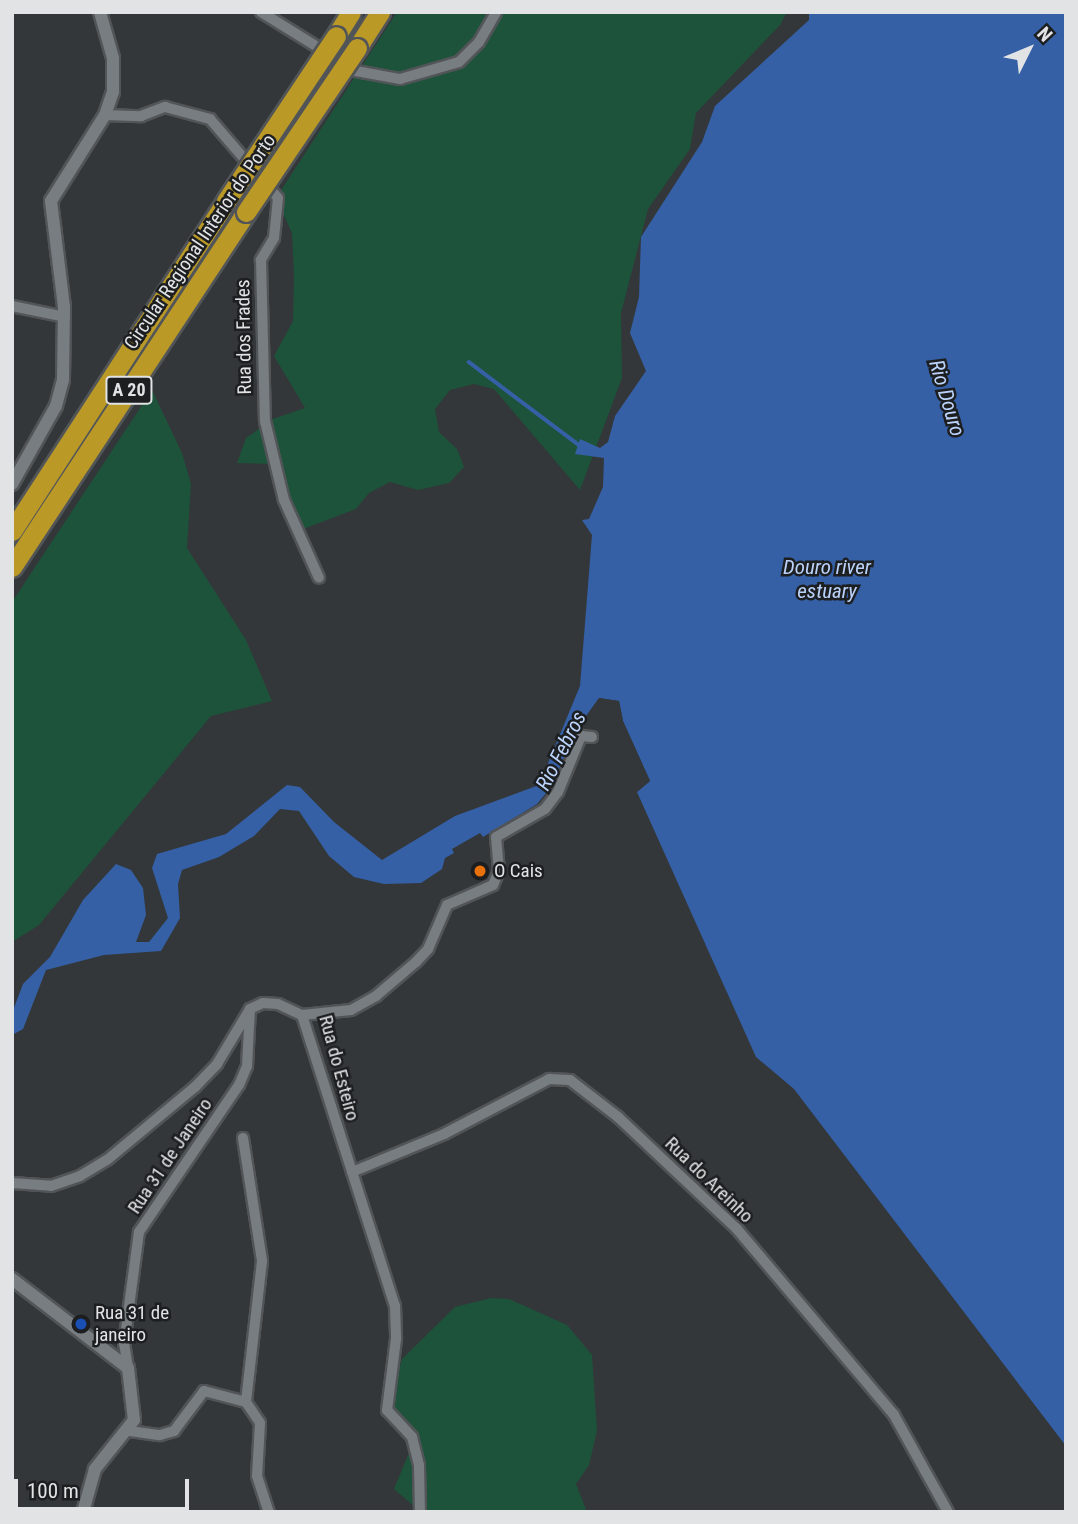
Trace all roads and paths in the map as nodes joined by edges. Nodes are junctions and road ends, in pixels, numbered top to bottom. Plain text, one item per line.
1 (100, 12) edge
2 (261, 12) edge
3 (351, 12) edge
4 (380, 12) edge
5 (496, 12) edge
6 (105, 115) junction
7 (12, 306) edge
8 (65, 317) junction
9 (12, 484) edge
10 (12, 531) edge
11 (12, 567) edge
12 (319, 578) dead end
13 (592, 737) dead end
14 (250, 1009) junction
15 (302, 1015) junction
16 (243, 1138) dead end
17 (352, 1172) junction
18 (12, 1183) edge
19 (12, 1279) edge
20 (128, 1368) junction
21 (246, 1402) junction
22 (130, 1431) junction
23 (83, 1512) edge
24 (269, 1512) edge
25 (420, 1512) edge
26 (948, 1512) edge

1 - 6 street
2 - 5 street
3 - 10 highway, Circular Regional Interior do Porto / A 20, bridge
4 - 11 highway, Circular Regional Interior do Porto / A 20, bridge
6 - 8 street
6 - 12 street, Rua dos Frades
7 - 8 street
8 - 9 street
13 - 15 street, Rua do Esteiro
14 - 15 street
14 - 18 street
14 - 20 street, Rua 31 de Janeiro
15 - 17 street, Rua do Esteiro
16 - 21 street
17 - 25 street, Rua do Esteiro
17 - 26 street, Rua do Areinho
19 - 20 street
20 - 22 street
21 - 22 street
21 - 24 street
22 - 23 street

